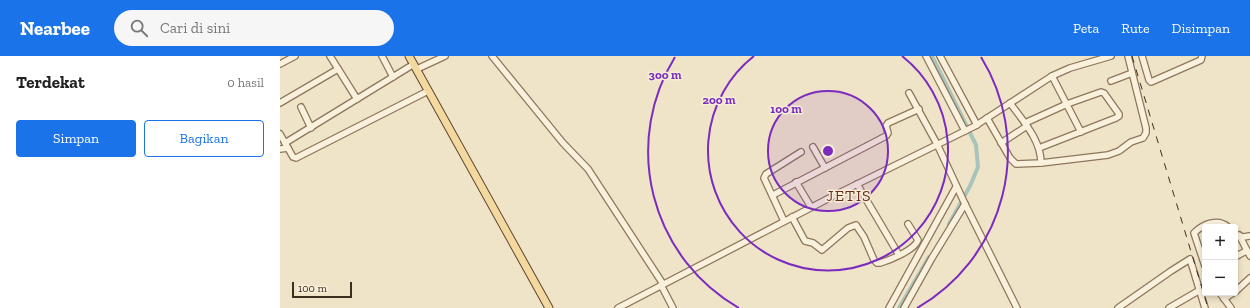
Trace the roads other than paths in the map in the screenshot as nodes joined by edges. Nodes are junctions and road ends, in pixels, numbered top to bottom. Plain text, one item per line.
1 (295, 56) edge
2 (330, 56) edge
3 (382, 56) edge
4 (408, 56) edge
5 (445, 56) edge
6 (492, 56) edge
7 (926, 56) edge
8 (940, 56) edge
9 (1111, 56) edge
10 (1128, 56) edge
11 (1142, 56) edge
12 (1202, 56) edge
13 (280, 64) edge
14 (415, 67) junction
15 (338, 69) junction
16 (1132, 73) junction
17 (1052, 76) junction
18 (393, 77) junction
19 (1111, 81) dead end
20 (428, 91) junction
21 (909, 93) dead end
22 (357, 99) junction
23 (280, 103) edge
24 (1010, 103) junction
25 (1067, 104) junction
26 (301, 107) dead end
27 (919, 109) junction
28 (987, 118) junction
29 (976, 125) junction
30 (1026, 125) junction
31 (311, 128) junction
32 (965, 131) junction
33 (1081, 132) junction
34 (280, 134) edge
35 (1001, 143) junction
36 (937, 144) junction
37 (287, 145) junction
38 (813, 147) dead end
39 (1039, 148) junction
40 (280, 149) edge
41 (801, 152) dead end
42 (1041, 163) junction
43 (825, 168) junction
44 (796, 182) junction
45 (857, 184) junction
46 (958, 189) junction
47 (773, 195) junction
48 (964, 203) junction
49 (811, 207) junction
50 (792, 217) junction
51 (784, 221) junction
52 (908, 224) dead end
53 (1212, 224) edge
54 (1224, 224) edge
55 (1202, 228) edge
56 (1238, 236) edge
57 (1250, 236) edge
58 (1238, 238) edge
59 (918, 240) junction
60 (926, 242) junction
61 (1202, 249) edge
62 (1248, 253) edge
63 (899, 255) junction
64 (1238, 256) edge
65 (1250, 278) edge
66 (662, 285) junction
67 (1238, 288) edge
68 (1200, 290) junction
69 (1222, 296) edge
70 (1228, 296) edge
71 (1224, 299) junction
72 (1121, 307) edge
73 (549, 308) edge
74 (618, 308) edge
75 (673, 308) edge
76 (889, 308) edge
77 (904, 308) edge
78 (1017, 308) edge
79 (1169, 308) edge
80 (1205, 308) edge
81 (1230, 308) edge

1 - 13 street
2 - 15 street
3 - 18 street
4 - 14 main road
5 - 14 street
6 - 66 street
7 - 32 street
8 - 29 street
9 - 17 street
10 - 16 street
11 - 12 street
14 - 18 street
14 - 20 main road
15 - 22 street
15 - 23 street
16 - 19 street
16 - 42 street
17 - 24 street
17 - 25 street
18 - 22 street
20 - 37 street
20 - 73 main road
21 - 27 street
22 - 31 street
24 - 28 street
24 - 30 street
25 - 30 street
25 - 33 street
25 - 33 street
26 - 31 street
27 - 36 street
27 - 43 street
28 - 29 street
28 - 35 street
29 - 32 street
30 - 35 street
30 - 39 street
31 - 37 street
32 - 36 street
33 - 39 street
34 - 37 street
35 - 42 street
36 - 45 street
36 - 46 street
37 - 40 street
38 - 43 street
39 - 42 street
41 - 47 street
43 - 44 street
44 - 47 street
44 - 49 street
45 - 49 street
45 - 63 street
46 - 48 street
46 - 60 street
47 - 51 street
48 - 77 street
48 - 78 street
49 - 50 street
50 - 51 street
50 - 63 street
51 - 66 street
52 - 59 street
53 - 54 street
55 - 61 street
56 - 57 street
58 - 62 street
59 - 60 street
59 - 63 street
60 - 76 street
62 - 64 street
65 - 67 street
66 - 74 street
66 - 75 street
68 - 72 street
68 - 79 street
68 - 80 street
69 - 71 street
70 - 71 street
71 - 81 street

